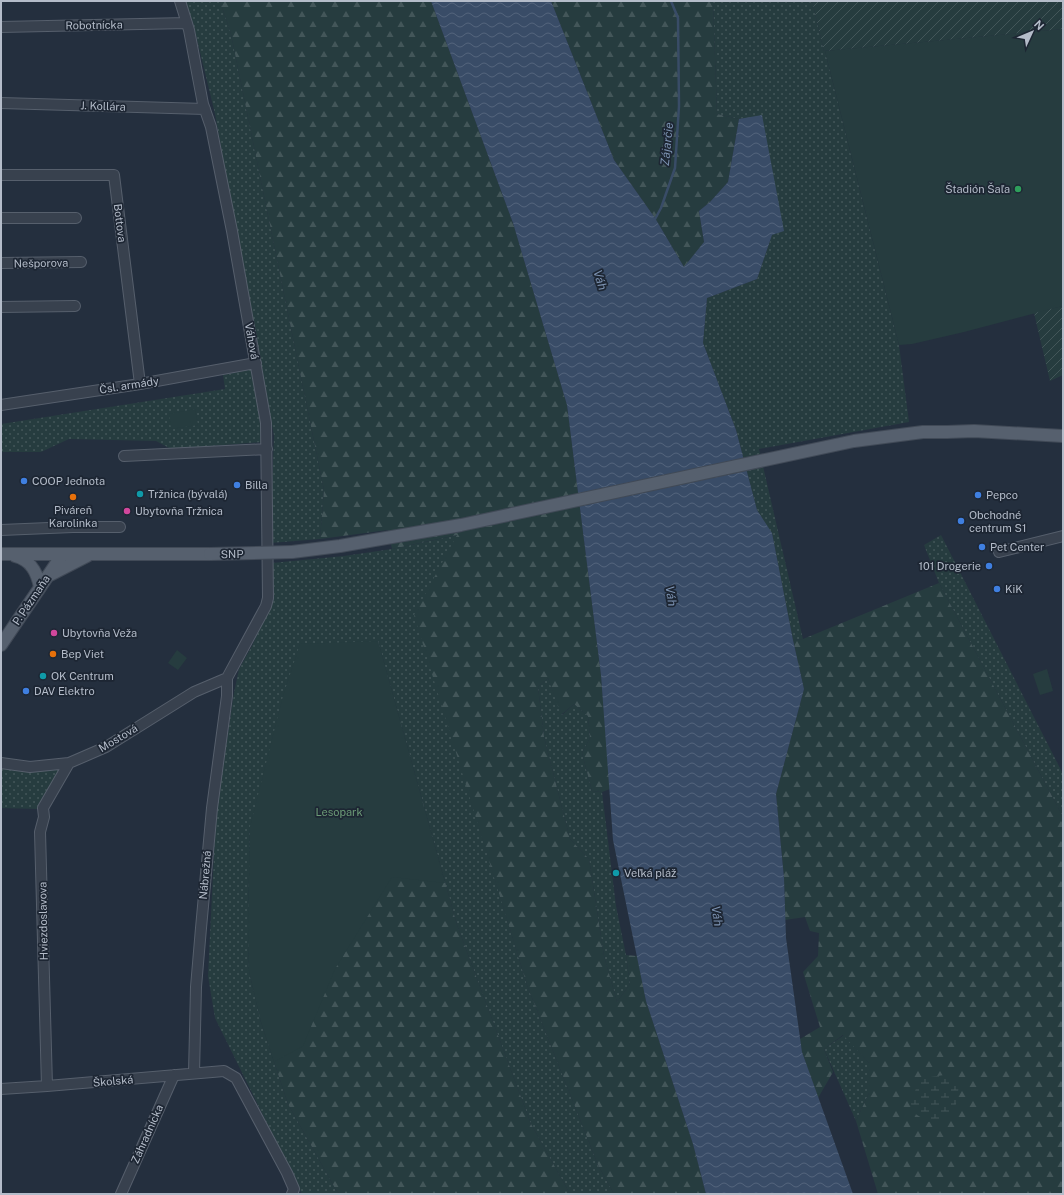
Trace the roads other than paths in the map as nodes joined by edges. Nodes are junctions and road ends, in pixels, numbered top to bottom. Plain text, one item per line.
1 (180, 1) edge
2 (187, 23) junction
3 (1, 27) edge
4 (1, 103) edge
5 (204, 109) junction
6 (1, 175) edge
7 (1, 218) edge
8 (76, 218) dead end
9 (81, 262) dead end
10 (1, 263) edge
11 (75, 306) dead end
12 (1, 307) edge
13 (256, 363) junction
14 (140, 384) junction
15 (1, 405) edge
16 (1063, 436) edge
17 (267, 449) junction
18 (124, 456) dead end
19 (120, 527) dead end
20 (1, 530) edge
21 (1063, 536) edge
22 (999, 552) dead end
23 (4, 554) edge
24 (62, 555) junction
25 (88, 555) junction
26 (47, 576) junction
27 (40, 587) junction
28 (1, 645) edge
29 (227, 678) junction
30 (1, 763) edge
31 (69, 763) junction
32 (194, 1073) junction
33 (174, 1075) junction
34 (47, 1086) junction
35 (1, 1089) edge
36 (293, 1192) edge
37 (121, 1194) edge

1 - 2 street, Váhová
2 - 3 street, Robotnícka
2 - 5 street, Váhová
4 - 5 street, J. Kollára
5 - 13 street, Váhová
6 - 14 street, Bottova
7 - 8 street
9 - 10 street, Nešporova
11 - 12 street
13 - 14 street, Čsl. armády
13 - 17 street, Váhová
14 - 15 street, Čsl. armády
16 - 25 main road, SNP, bridge
17 - 18 street
17 - 29 street, Váhová
19 - 20 street
21 - 22 street
23 - 24 main road, SNP
23 - 27 main road
24 - 25 main road, SNP
24 - 26 main road, P. Pázmaňa
25 - 26 main road
26 - 27 main road, P. Pázmaňa
27 - 28 main road, P. Pázmaňa
29 - 31 street, Mostová
29 - 32 street, Nábrežná
30 - 31 street, Mostová
31 - 34 street, Hviezdoslavova
32 - 33 street, Školská
32 - 36 street, Školská
33 - 34 street, Školská
33 - 37 street, Záhradnícka
34 - 35 street, Školská

